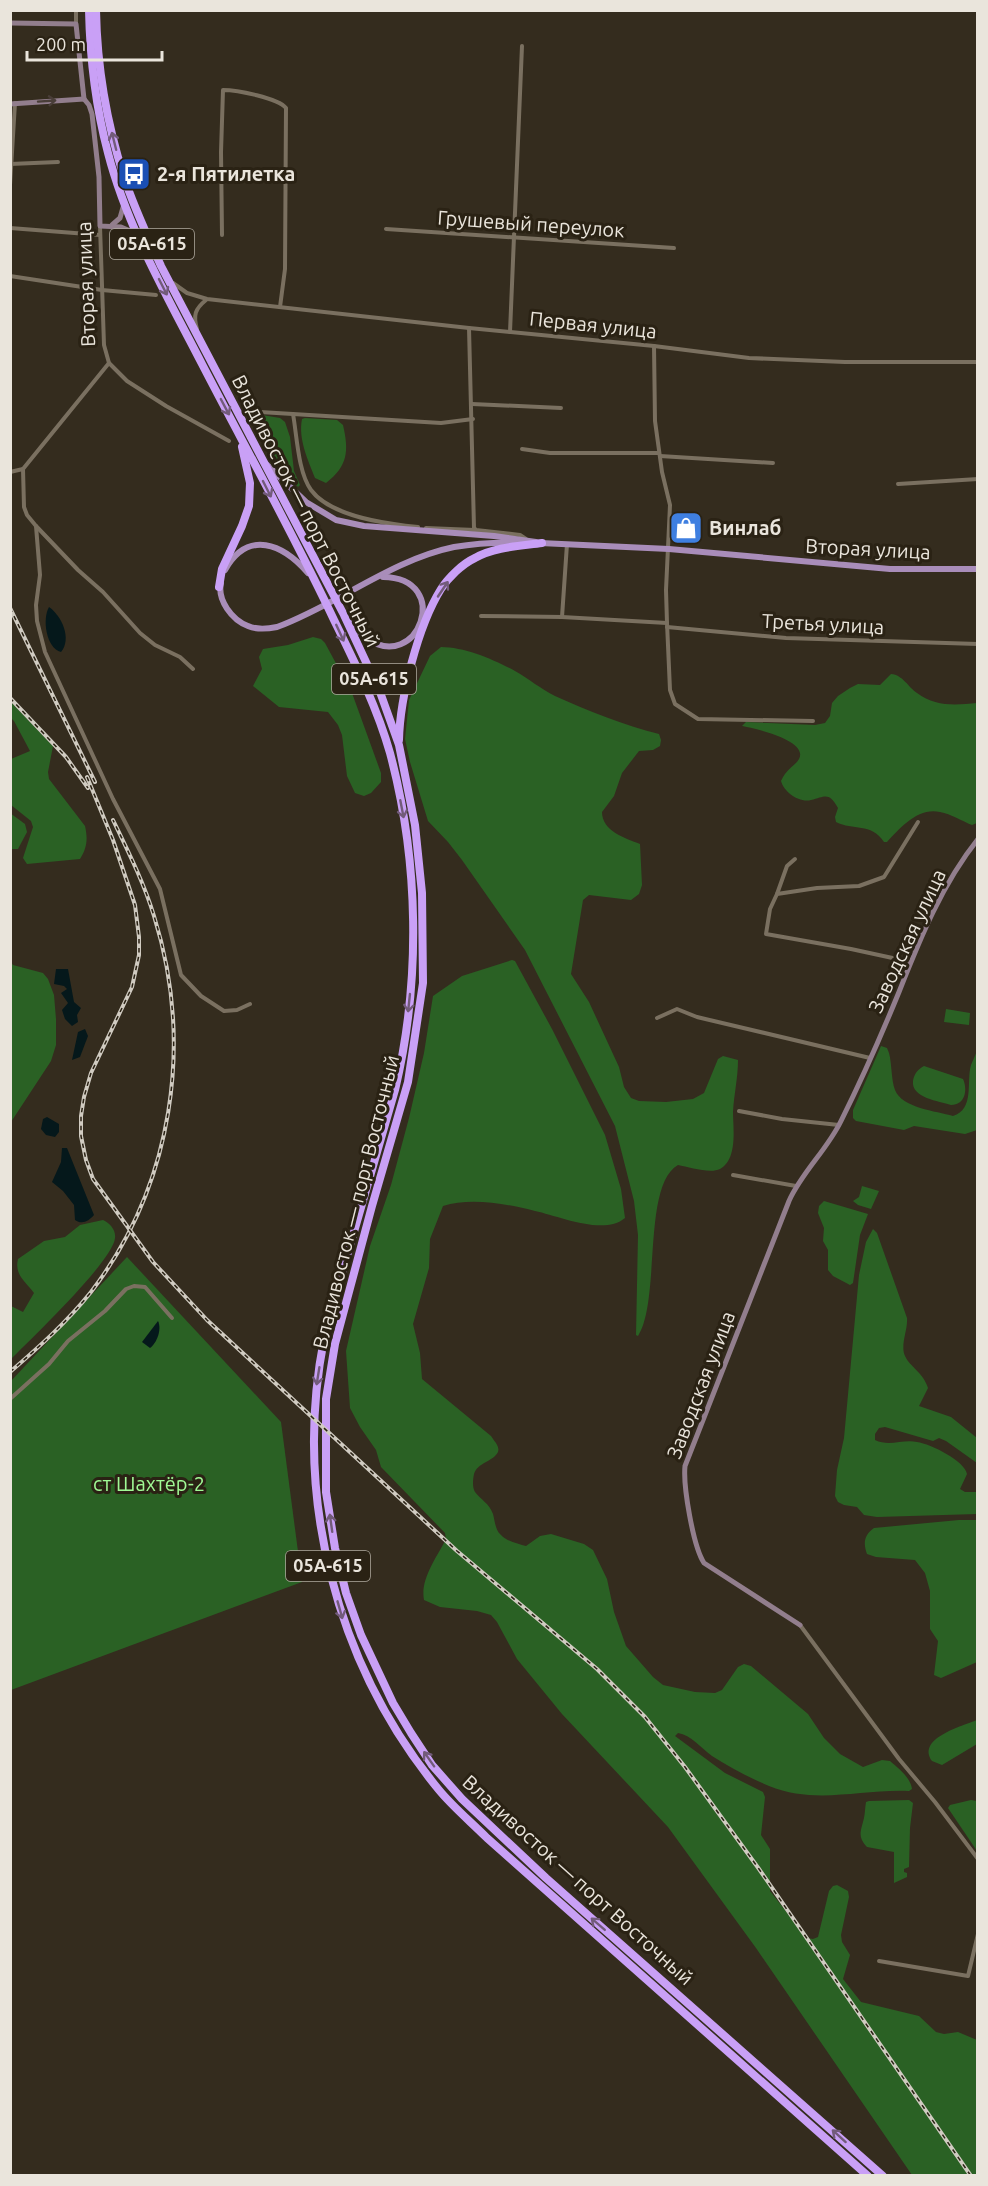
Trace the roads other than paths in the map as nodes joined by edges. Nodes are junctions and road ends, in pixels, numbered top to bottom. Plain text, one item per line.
1 (76, 10) edge
2 (89, 10) edge
3 (96, 10) edge
4 (10, 23) edge
5 (76, 24) junction
6 (522, 46) dead end
7 (84, 99) junction
8 (13, 103) edge
9 (58, 162) dead end
10 (11, 164) edge
11 (10, 185) edge
12 (125, 202) junction
13 (112, 225) junction
14 (100, 226) junction
15 (10, 228) edge
16 (386, 229) dead end
17 (100, 235) junction
18 (138, 235) junction
19 (222, 235) dead end
20 (515, 239) junction
21 (674, 248) dead end
22 (10, 276) edge
23 (169, 279) junction
24 (102, 290) junction
25 (156, 296) dead end
26 (207, 299) junction
27 (280, 307) junction
28 (469, 328) junction
29 (510, 332) junction
30 (654, 346) junction
31 (203, 347) junction
32 (978, 362) edge
33 (109, 363) junction
34 (472, 404) junction
35 (561, 408) dead end
36 (260, 412) dead end
37 (293, 414) junction
38 (473, 419) junction
39 (240, 437) junction
40 (229, 441) dead end
41 (522, 449) dead end
42 (660, 454) junction
43 (262, 460) junction
44 (773, 463) dead end
45 (23, 469) junction
46 (10, 472) edge
47 (978, 479) edge
48 (898, 484) dead end
49 (36, 526) junction
50 (476, 530) junction
51 (527, 540) junction
52 (542, 543) junction
53 (567, 543) junction
54 (669, 549) junction
55 (978, 569) edge
56 (379, 577) junction
57 (315, 580) junction
58 (219, 587) junction
59 (344, 615) junction
60 (481, 616) dead end
61 (562, 617) junction
62 (667, 625) junction
63 (978, 644) edge
64 (193, 669) dead end
65 (813, 721) dead end
66 (399, 745) junction
67 (918, 822) dead end
68 (978, 839) edge
69 (795, 859) dead end
70 (777, 894) junction
71 (911, 962) junction
72 (250, 1004) dead end
73 (657, 1018) dead end
74 (870, 1058) junction
75 (739, 1111) dead end
76 (839, 1125) junction
77 (733, 1175) dead end
78 (795, 1186) junction
79 (172, 1318) dead end
80 (10, 1399) edge
81 (800, 1625) joint
82 (978, 1858) edge
83 (978, 1934) edge
84 (879, 1961) dead end
85 (868, 2175) edge
86 (882, 2175) edge

1 - 5 street
2 - 12 highway, Владивосток — порт Восточный / 05А-615
23 -> 3 highway, Владивосток — порт Восточный / 05А-615
4 - 5 street
5 - 7 street, Вторая улица
6 - 20 street
8 -> 7 street
7 - 14 street, Вторая улица
8 - 10 street
9 - 10 street
10 - 11 street
12 - 13 street
12 - 18 highway, Владивосток — порт Восточный / 05А-615
13 - 14 street
13 - 18 street
14 - 17 street, Вторая улица
15 - 17 street
16 - 20 street, Грушевый переулок
17 - 24 street, Вторая улица
18 -> 39 highway, Владивосток — порт Восточный / 05А-615
19 - 27 street
20 - 21 street, Грушевый переулок
20 - 29 street
22 - 24 street
23 - 26 street, Первая улица
23 - 31 highway, Владивосток — порт Восточный / 05А-615
24 - 25 street
24 - 33 street, Вторая улица
26 - 27 street, Первая улица
26 - 31 street
27 - 28 street, Первая улица
28 - 29 street, Первая улица
28 - 34 street
29 - 30 street, Первая улица
30 - 32 street, Первая улица
30 - 42 street
31 - 43 highway, Владивосток — порт Восточный / 05А-615
33 - 40 street, Вторая улица
33 - 45 street
34 - 35 street
34 - 38 street
36 - 37 street
37 - 38 street
37 - 50 street
38 - 50 street
39 -> 57 highway, Владивосток — порт Восточный / 05А-615
39 - 58 highway
41 - 42 street
42 - 44 street
42 - 54 street
43 - 51 main road
43 - 59 highway, Владивосток — порт Восточный / 05А-615
45 - 46 street
45 - 49 street
47 - 48 street
49 - 64 street
49 - 72 street
50 - 51 street
51 - 52 main road
52 - 53 main road, Вторая улица
52 - 56 main road
66 -> 52 highway
53 - 54 main road, Вторая улица
53 - 61 street
54 - 55 main road, Вторая улица
54 - 62 street
56 - 58 main road
56 - 59 main road
57 - 58 main road
57 -> 85 highway, Владивосток — порт Восточный / 05А-615
59 - 66 highway, Владивосток — порт Восточный / 05А-615
60 - 61 street, Третья улица
61 - 62 street, Третья улица
62 - 63 street, Третья улица
62 - 65 street
86 -> 66 highway, Владивосток — порт Восточный / 05А-615
67 - 70 street
68 - 71 street, Заводская улица
69 - 70 street
70 - 71 street
71 - 74 street, Заводская улица
73 - 74 street
74 - 76 street, Заводская улица
75 - 76 street
76 - 78 street, Заводская улица
77 - 78 street
78 - 81 street, Заводская улица
79 - 80 street
81 - 82 street
83 - 84 street

